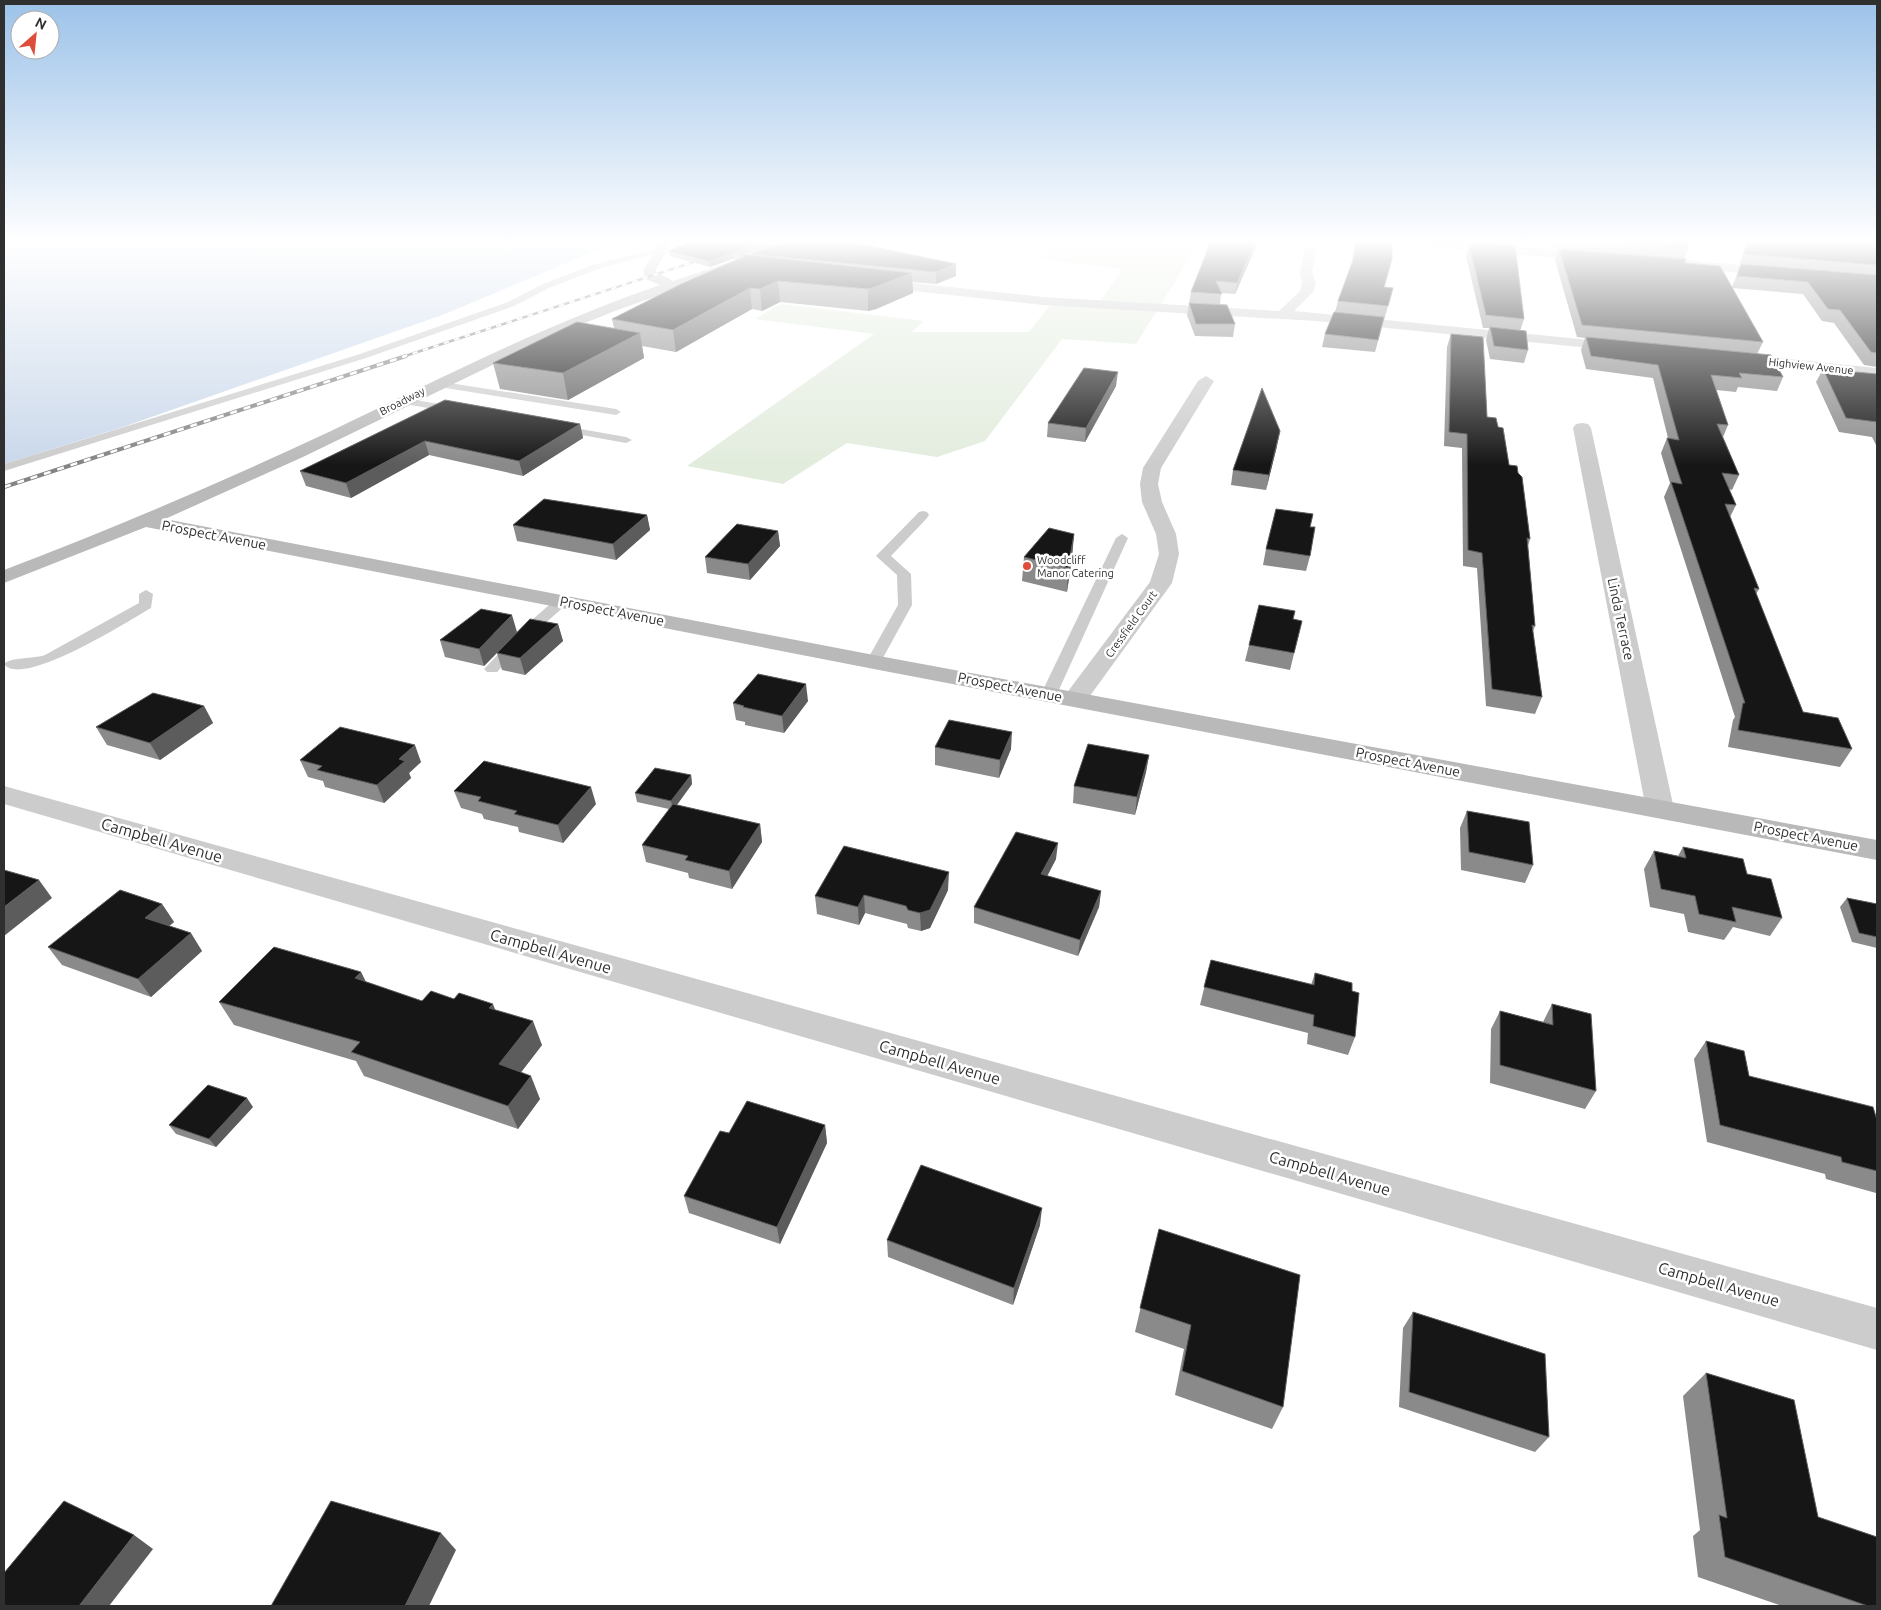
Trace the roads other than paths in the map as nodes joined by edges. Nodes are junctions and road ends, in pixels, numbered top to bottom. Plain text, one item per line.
1 (479, 315) edge
2 (594, 315) edge
3 (1295, 315) edge
4 (1631, 348) edge
5 (1720, 357) edge
6 (1877, 373) edge
7 (1206, 381) dead end
8 (437, 384) junction
9 (403, 401) junction
10 (616, 412) dead end
11 (471, 413) edge
12 (549, 427) edge
13 (1582, 428) dead end
14 (626, 440) dead end
15 (4, 468) edge
16 (923, 515) dead end
17 (144, 521) junction
18 (1122, 538) dead end
19 (4, 577) edge
20 (146, 594) dead end
21 (561, 602) junction
22 (874, 662) junction
23 (12, 664) dead end
24 (492, 669) dead end
25 (1049, 694) junction
26 (1075, 699) junction
27 (4, 794) edge
28 (1660, 809) junction
29 (1877, 850) edge
30 (1877, 1329) edge

1 - 15 lane
2 - 8 main road, Broadway
3 - 4 street
5 - 6 street, Highview Avenue
7 - 26 street, Cressfield Court
8 - 9 main road, Broadway
8 - 10 lane
9 - 11 lane
9 - 17 main road, Broadway
12 - 14 lane
13 - 28 street, Linda Terrace
16 - 22 lane
17 - 19 main road, Broadway
17 - 21 main road, Prospect Avenue
18 - 25 lane
20 - 23 lane
21 - 22 main road, Prospect Avenue
21 - 24 lane
22 - 25 main road, Prospect Avenue
25 - 26 main road, Prospect Avenue
26 - 28 main road, Prospect Avenue
27 - 30 street, Campbell Avenue
28 - 29 main road, Prospect Avenue

